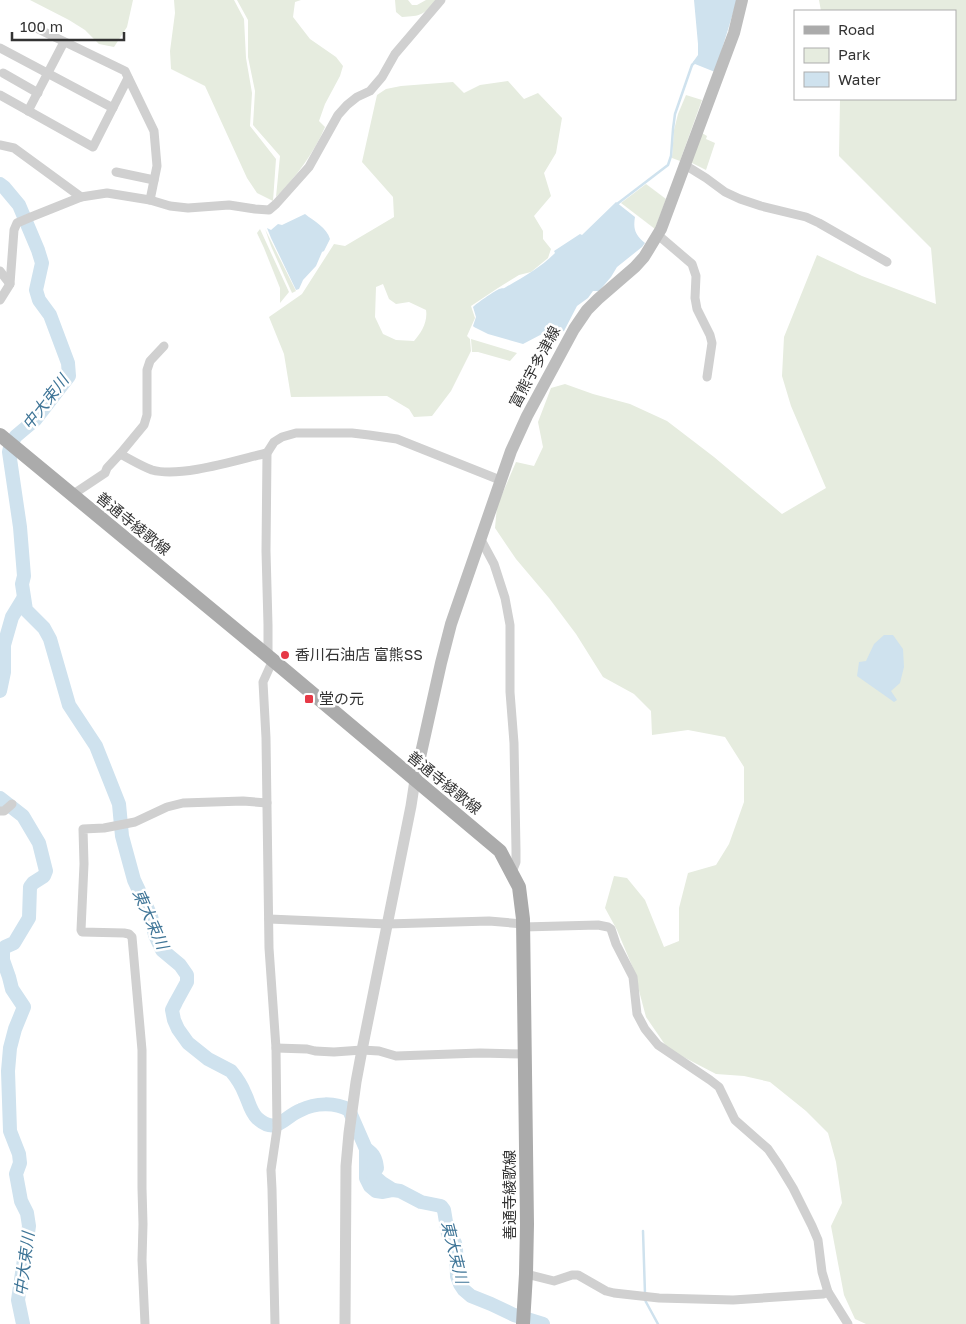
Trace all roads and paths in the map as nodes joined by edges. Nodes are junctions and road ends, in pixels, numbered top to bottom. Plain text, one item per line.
1 (441, 0) edge
2 (742, 0) edge
3 (34, 28) dead end
4 (64, 42) junction
5 (0, 48) edge
6 (3, 73) dead end
7 (48, 73) junction
8 (128, 78) junction
9 (38, 93) junction
10 (0, 95) edge
11 (113, 108) junction
12 (28, 111) junction
13 (0, 145) edge
14 (685, 165) junction
15 (116, 172) dead end
16 (154, 180) junction
17 (80, 198) junction
18 (150, 200) junction
19 (658, 235) junction
20 (887, 262) dead end
21 (0, 271) edge
22 (10, 284) junction
23 (0, 300) edge
24 (164, 346) dead end
25 (707, 377) dead end
26 (2, 436) edge
27 (267, 453) junction
28 (120, 454) junction
29 (500, 480) junction
30 (72, 495) junction
31 (480, 538) junction
32 (270, 658) junction
33 (415, 780) junction
34 (267, 803) junction
35 (512, 872) junction
36 (269, 919) junction
37 (388, 924) junction
38 (523, 926) junction
39 (276, 1048) junction
40 (362, 1050) junction
41 (524, 1054) junction
42 (526, 1274) junction
43 (828, 1292) junction
44 (145, 1324) edge
45 (275, 1324) edge
46 (345, 1324) edge
47 (523, 1324) edge
48 (848, 1324) edge

1 - 18 street
2 - 14 main road, 富熊宇多津線
3 - 4 street
4 - 7 street
4 - 8 street
5 - 7 street
6 - 9 street
7 - 9 street
7 - 11 street
8 - 11 street
8 - 16 street
9 - 12 street
10 - 12 street
11 - 12 street
13 - 17 street
14 - 19 main road, 富熊宇多津線
14 - 20 street
15 - 16 street
16 - 18 street
17 - 18 street
17 - 22 street
19 - 25 street
19 - 29 main road, 富熊宇多津線
21 - 22 street
22 - 23 street
24 - 28 street
26 - 30 main road, 善通寺綾歌線
27 - 28 street
27 - 29 street
27 - 32 street
28 - 30 street
29 - 31 main road, 富熊宇多津線
30 - 32 main road, 善通寺綾歌線
31 - 33 main road, 富熊宇多津線
31 - 35 street
32 - 33 main road, 善通寺綾歌線
32 - 34 street
33 - 35 main road, 善通寺綾歌線
33 - 37 street
34 - 36 street
34 - 44 street
35 - 38 main road, 善通寺綾歌線
36 - 37 street
36 - 39 street
37 - 38 street
37 - 40 street
38 - 41 main road, 善通寺綾歌線
38 - 43 street
39 - 40 street
39 - 45 street
40 - 41 street
40 - 46 street
41 - 42 main road, 善通寺綾歌線
42 - 43 street
42 - 47 main road, 善通寺綾歌線
43 - 48 street

